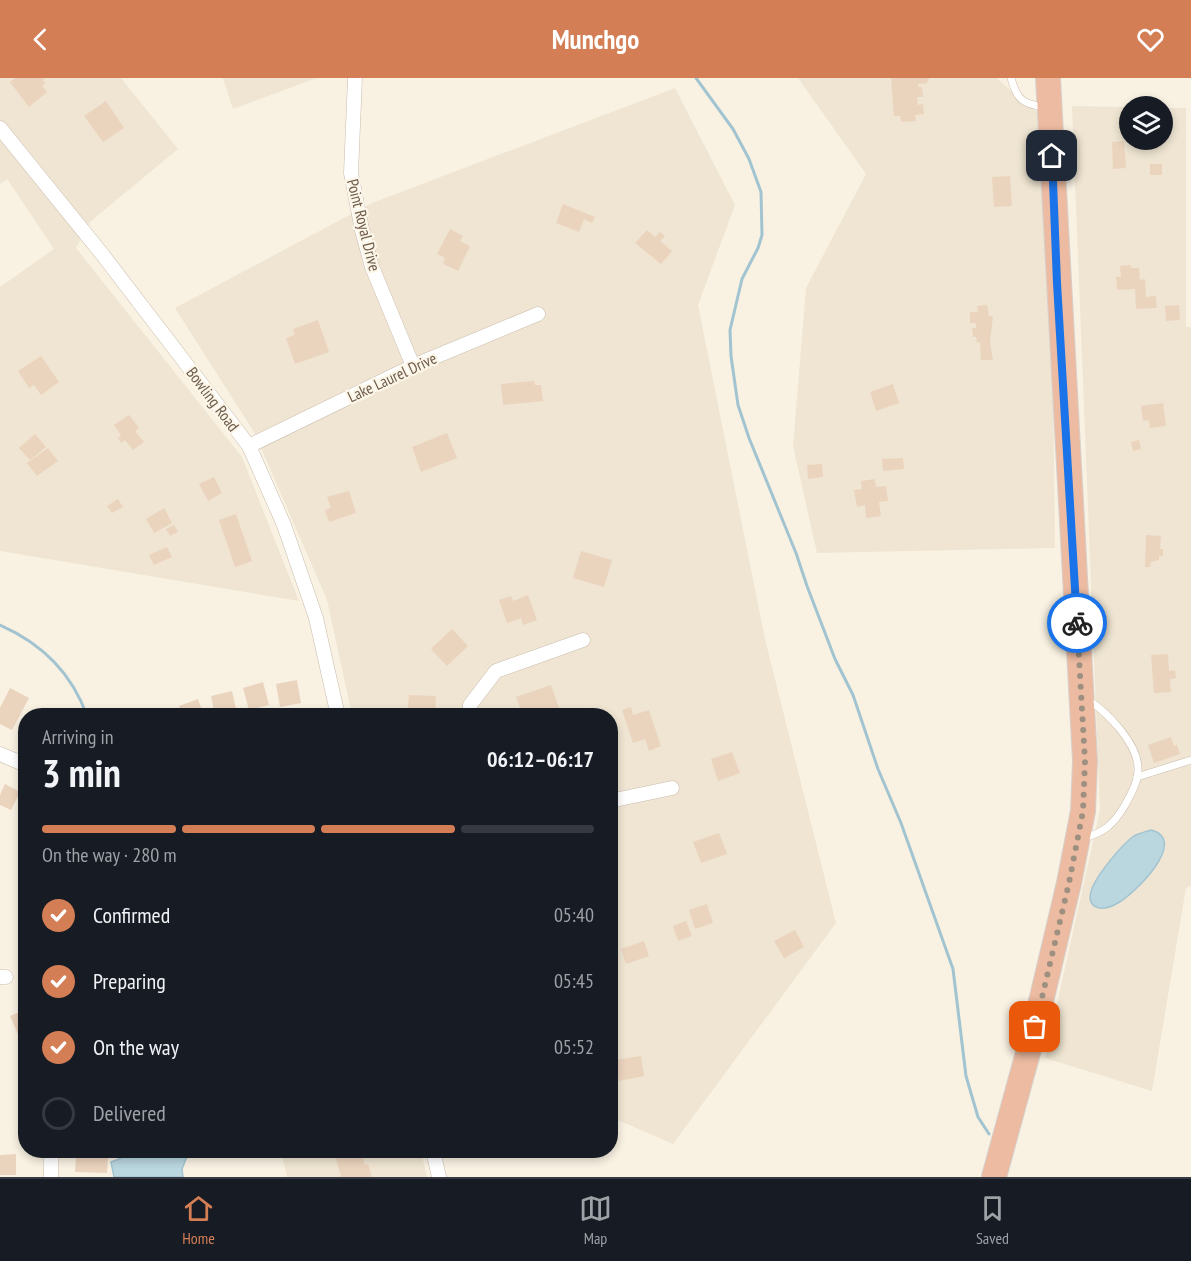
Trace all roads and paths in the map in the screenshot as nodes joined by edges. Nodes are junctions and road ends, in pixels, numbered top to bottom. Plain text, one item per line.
1 (355, 78) edge
2 (1011, 78) edge
3 (1048, 78) edge
4 (1049, 108) junction
5 (0, 128) edge
6 (538, 314) dead end
7 (413, 366) junction
8 (249, 446) junction
9 (583, 640) dead end
10 (1081, 696) junction
11 (336, 708) edge
12 (470, 708) edge
13 (0, 754) edge
14 (1191, 760) edge
15 (18, 762) edge
16 (1137, 777) junction
17 (672, 788) dead end
18 (618, 799) edge
19 (1077, 839) junction
20 (51, 1158) edge
21 (435, 1158) edge
22 (51, 1177) edge
23 (439, 1177) edge
24 (994, 1177) edge

1 - 7 street, Point Royal Drive
2 - 4 lane
3 - 4 highway
4 - 10 highway
5 - 8 street, Bowling Road
6 - 7 street, Lake Laurel Drive
7 - 8 street, Lake Laurel Drive
8 - 11 street, Bowling Road
9 - 12 street
10 - 16 lane
10 - 19 highway
13 - 15 street
14 - 16 lane
16 - 19 lane
17 - 18 street
19 - 24 highway
20 - 22 street
21 - 23 street

